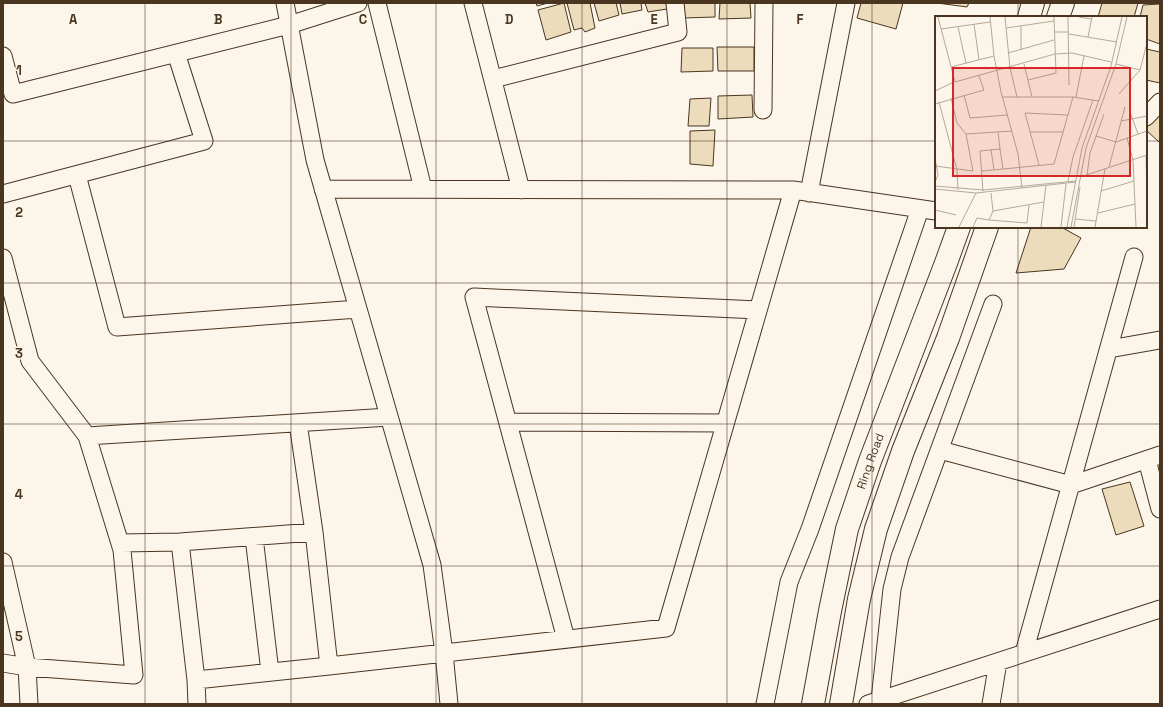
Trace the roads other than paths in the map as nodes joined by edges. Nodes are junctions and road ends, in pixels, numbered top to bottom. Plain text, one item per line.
1 (284, 3) edge
2 (358, 3) edge
3 (378, 3) edge
4 (473, 3) edge
5 (675, 3) edge
6 (764, 3) edge
7 (846, 3) edge
8 (1033, 3) edge
9 (1063, 3) edge
10 (1029, 16) edge
11 (1058, 16) edge
12 (289, 25) junction
13 (176, 53) junction
14 (3, 56) edge
15 (493, 79) junction
16 (8, 93) edge
17 (1160, 102) edge
18 (763, 110) dead end
19 (1147, 116) edge
20 (76, 175) junction
21 (323, 189) junction
22 (423, 189) junction
23 (521, 190) junction
24 (801, 191) junction
25 (3, 194) edge
26 (928, 210) edge
27 (959, 228) edge
28 (987, 228) edge
29 (1134, 257) dead end
30 (3, 258) edge
31 (993, 304) dead end
32 (358, 309) junction
33 (758, 310) junction
34 (1160, 340) edge
35 (1109, 349) junction
36 (389, 417) junction
37 (298, 422) junction
38 (508, 422) junction
39 (725, 423) junction
40 (87, 436) junction
41 (940, 450) junction
42 (1153, 458) edge
43 (1071, 485) junction
44 (1160, 510) edge
45 (314, 532) junction
46 (254, 537) junction
47 (180, 542) junction
48 (120, 543) junction
49 (3, 562) edge
50 (1160, 610) edge
51 (566, 639) junction
52 (444, 653) junction
53 (1024, 653) junction
54 (998, 662) junction
55 (3, 663) edge
56 (329, 666) junction
57 (27, 667) junction
58 (270, 672) junction
59 (196, 680) junction
60 (874, 702) edge
61 (29, 704) edge
62 (197, 704) edge
63 (449, 704) edge
64 (764, 704) edge
65 (814, 704) edge
66 (841, 704) edge
67 (992, 704) edge

1 - 12 street
2 - 12 street
3 - 22 street
4 - 15 street
5 - 15 street
6 - 18 street
7 - 24 street
8 - 10 highway
9 - 11 highway
12 - 13 street
12 - 21 street
13 - 16 street
13 - 20 street
14 - 16 street
15 - 23 street
17 - 19 street
20 - 25 street
20 - 32 street
21 - 22 street
21 - 32 street
22 - 23 street
23 - 24 street
24 - 26 street
24 - 33 street
26 - 64 street
27 - 65 highway, Ring Road
28 - 66 highway
29 - 35 street
30 - 40 street
31 - 41 street
32 - 36 street
33 - 38 street
33 - 39 street
34 - 35 street
35 - 43 street
36 - 37 street
36 - 52 street
37 - 40 street
37 - 45 street
38 - 39 street
38 - 51 street
39 - 51 street
40 - 48 street
41 - 43 street
41 - 60 street
42 - 43 street
42 - 44 street
43 - 53 street
45 - 46 street
45 - 56 street
46 - 47 street
46 - 58 street
47 - 48 street
47 - 59 street
48 - 57 street
49 - 57 street
50 - 53 street
51 - 52 street
52 - 56 street
52 - 63 street
53 - 54 street
54 - 60 street
54 - 67 street
55 - 57 street
56 - 58 street
57 - 61 street
58 - 59 street
59 - 62 street

